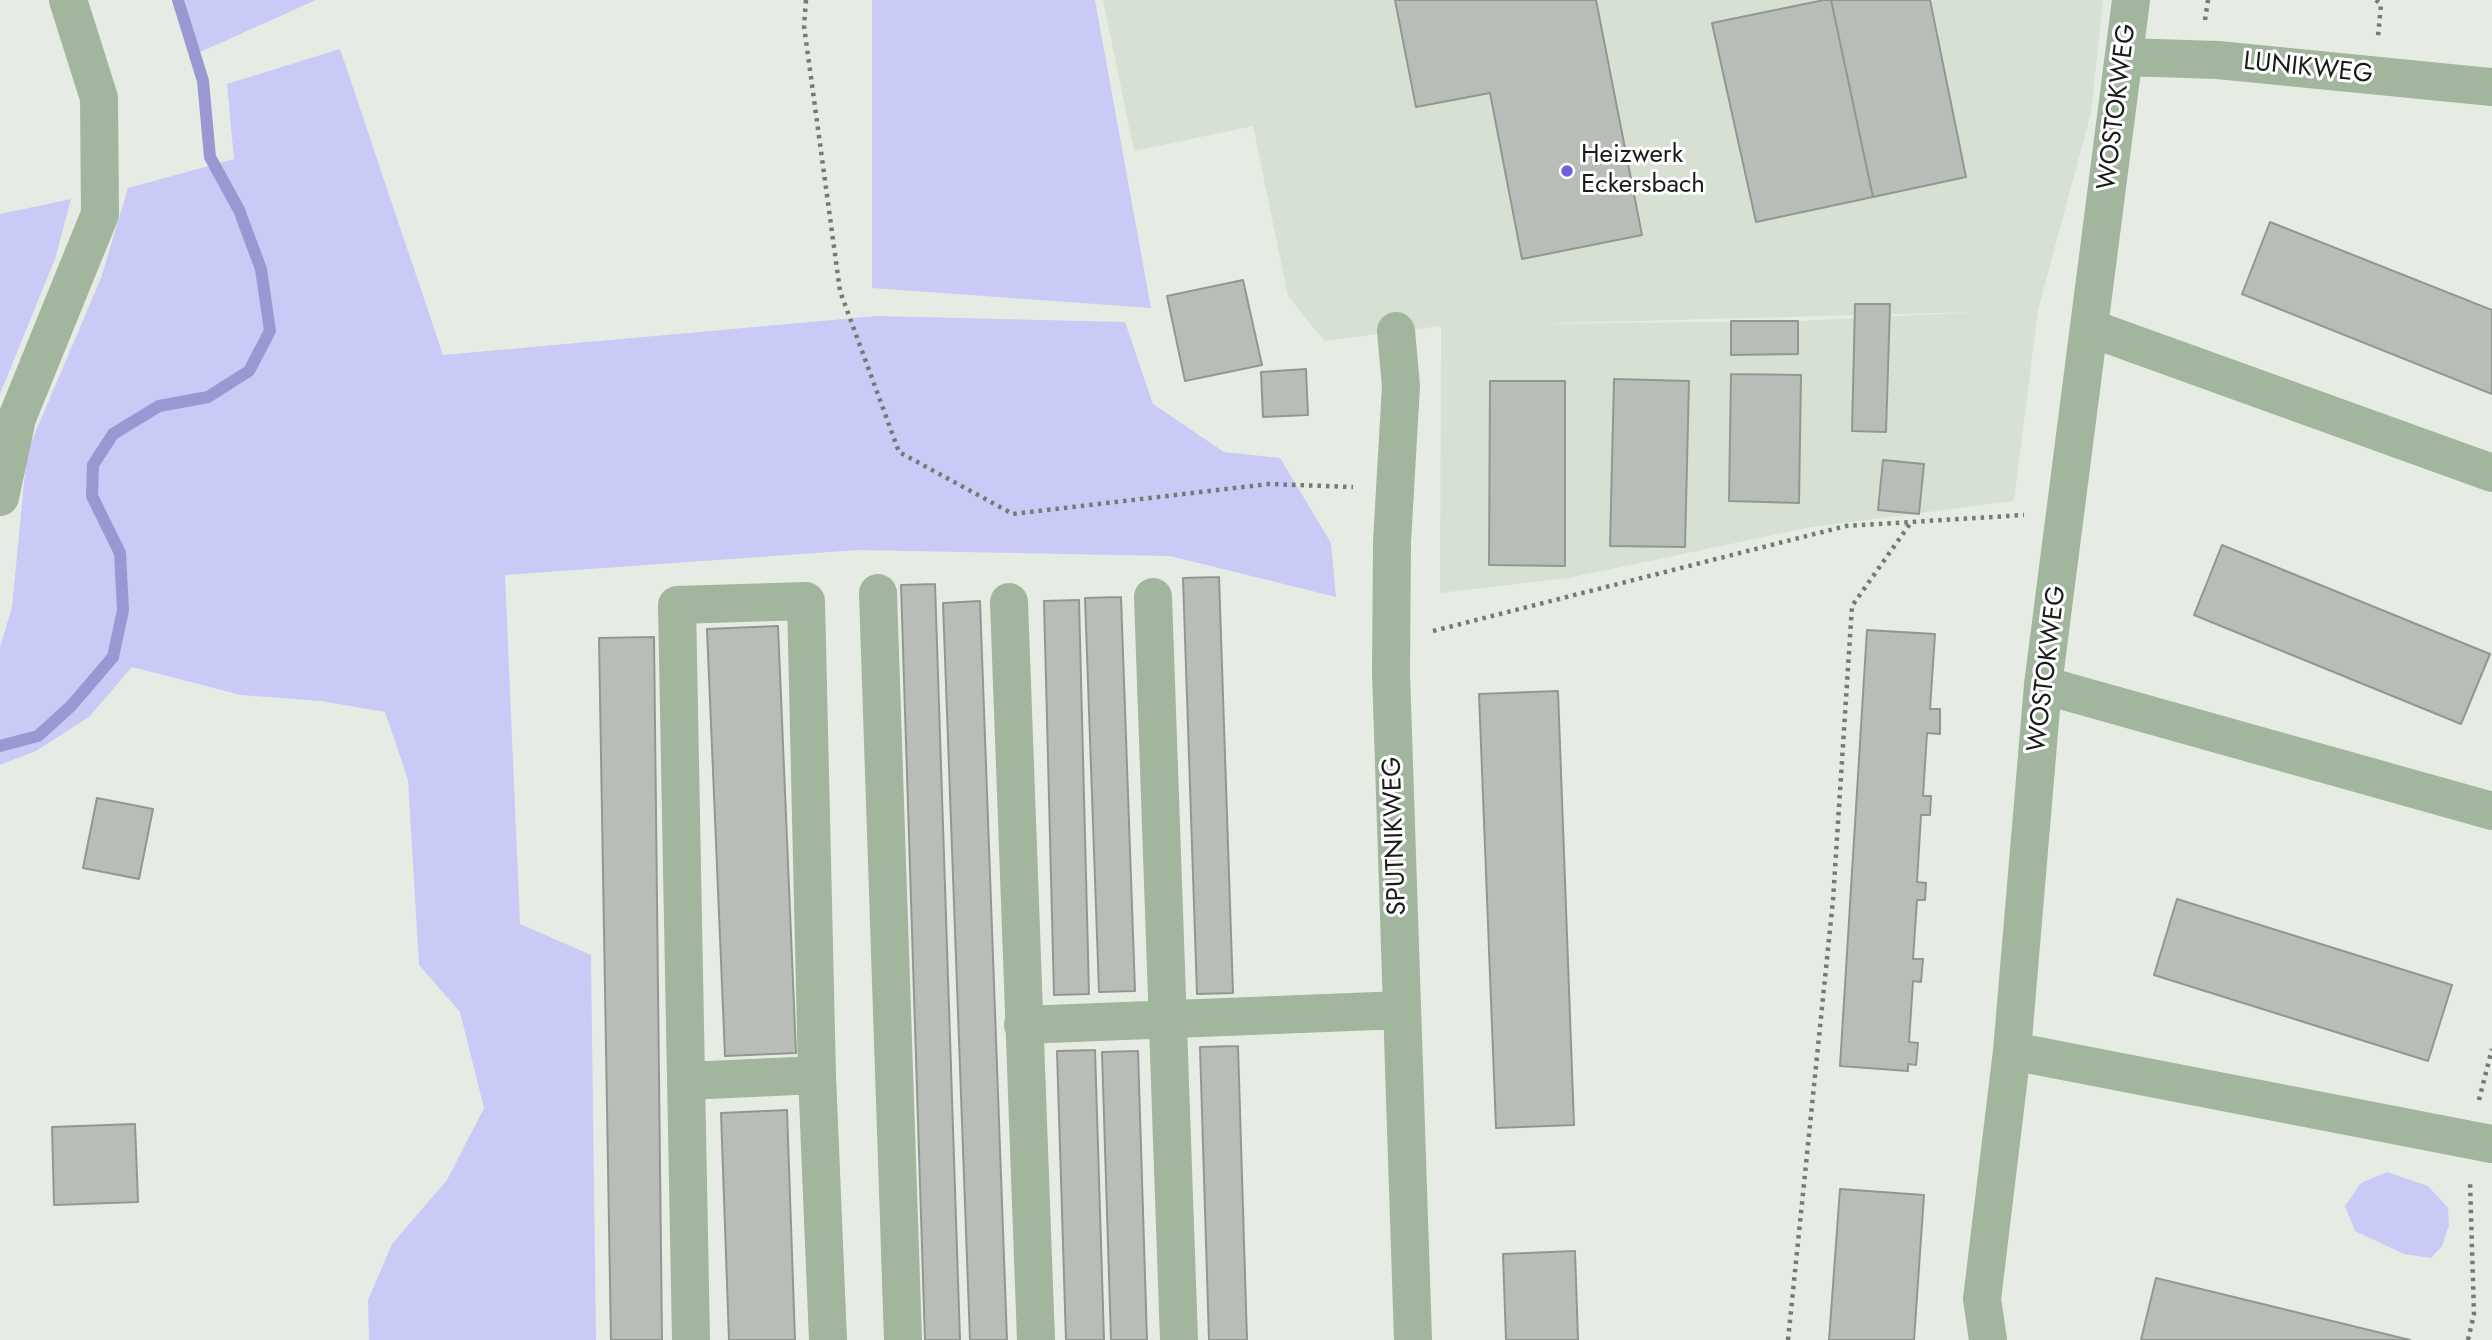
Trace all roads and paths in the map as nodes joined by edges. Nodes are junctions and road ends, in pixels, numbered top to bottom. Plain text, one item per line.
1 (68, 0) edge
2 (806, 0) edge
3 (2131, 0) edge
4 (2124, 57) junction
5 (2492, 87) edge
6 (2090, 328) junction
7 (1396, 331) dead end
8 (2492, 473) edge
9 (1395, 488) junction
10 (0, 497) edge
11 (2067, 513) junction
12 (1912, 521) junction
13 (878, 593) dead end
14 (1153, 597) dead end
15 (1009, 602) dead end
16 (1391, 636) junction
17 (2043, 685) junction
18 (2492, 811) edge
19 (1402, 1010) junction
20 (1168, 1017) junction
21 (1023, 1025) junction
22 (2492, 1048) edge
23 (2012, 1051) junction
24 (817, 1075) junction
25 (687, 1081) junction
26 (2480, 1141) edge
27 (691, 1340) edge
28 (828, 1340) edge
29 (904, 1340) edge
30 (1036, 1340) edge
31 (1179, 1340) edge
32 (1413, 1340) edge
33 (1788, 1340) edge
34 (1988, 1340) edge
35 (2468, 1340) edge

1 - 10 street
2 - 9 path
3 - 4 street, WOSTOKWEG
4 - 5 street, LUNIKWEG
4 - 6 street, WOSTOKWEG
6 - 8 street
6 - 11 street, WOSTOKWEG
7 - 9 street, SPUTNIKWEG
9 - 16 street, SPUTNIKWEG
11 - 12 path
11 - 17 street, WOSTOKWEG
12 - 16 path
12 - 33 path
13 - 29 street
14 - 20 street
15 - 21 street
16 - 19 street, SPUTNIKWEG
17 - 18 street
17 - 23 street, WOSTOKWEG
19 - 20 street
19 - 32 street, SPUTNIKWEG
20 - 21 street
20 - 31 street
21 - 30 street
22 - 26 path
23 - 26 street
23 - 34 street, WOSTOKWEG
24 - 25 street
24 - 25 street
24 - 28 street
25 - 27 street
26 - 35 path

